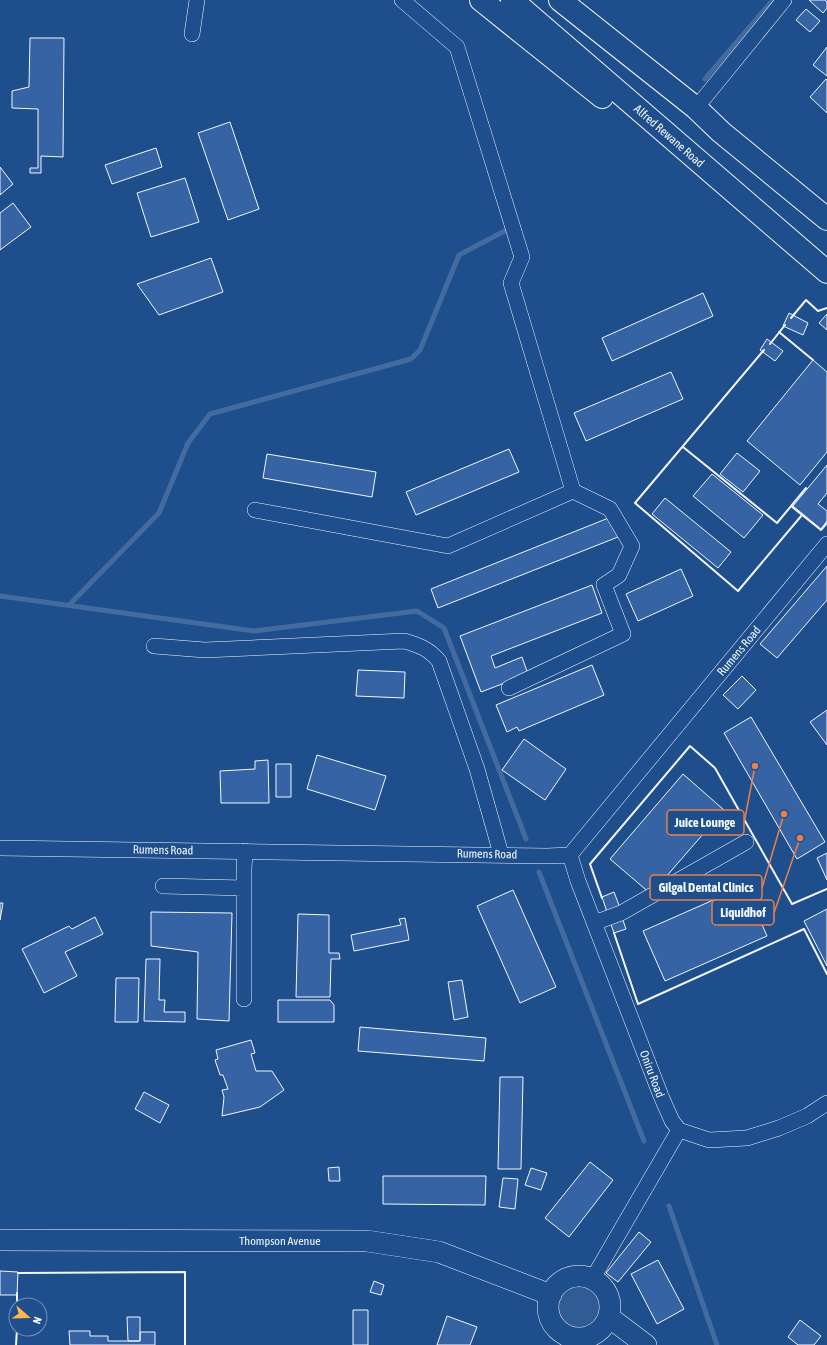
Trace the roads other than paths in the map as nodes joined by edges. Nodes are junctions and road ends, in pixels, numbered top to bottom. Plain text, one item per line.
1 (197, 0) edge
2 (402, 0) edge
3 (482, 0) edge
4 (512, 0) edge
5 (560, 0) edge
6 (575, 0) edge
7 (784, 0) edge
8 (192, 34) dead end
9 (696, 108) junction
10 (685, 149) junction
11 (827, 219) edge
12 (827, 272) edge
13 (574, 491) junction
14 (255, 510) dead end
15 (827, 544) edge
16 (154, 646) dead end
17 (509, 688) dead end
18 (746, 842) dead end
19 (0, 848) edge
20 (245, 851) junction
21 (501, 854) junction
22 (570, 854) junction
23 (163, 886) dead end
24 (244, 888) junction
25 (594, 923) junction
26 (244, 999) dead end
27 (827, 1103) edge
28 (680, 1130) junction
29 (0, 1240) edge
30 (593, 1278) junction
31 (551, 1295) junction
32 (609, 1317) junction
33 (571, 1341) edge
34 (646, 1345) edge

1 - 8 street
2 - 13 street
3 - 10 main road
4 - 10 main road, Alfred Rewane Road
5 - 9 main road
6 - 9 main road
7 - 9 street
9 - 11 main road
10 - 12 main road, Alfred Rewane Road
13 - 14 street
13 - 17 street
15 - 22 street, Rumens Road
16 - 21 street
18 - 25 street
19 - 20 street, Rumens Road
20 - 21 street, Rumens Road
20 - 24 street
21 - 22 street, Rumens Road
22 - 25 street, Oniru Road
23 - 24 street
24 - 26 street
25 - 28 street, Oniru Road
27 - 28 street
28 - 30 street
29 - 31 street, Thompson Avenue
30 - 31 street
30 - 32 street
31 - 33 street
32 - 33 street
32 - 34 street

